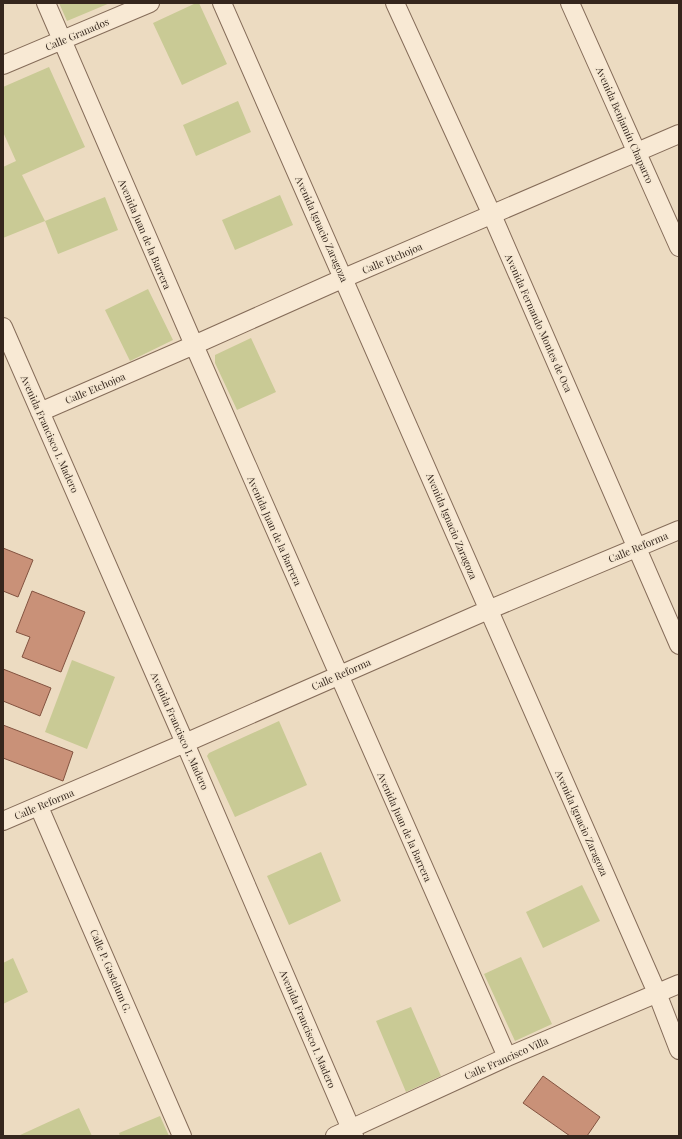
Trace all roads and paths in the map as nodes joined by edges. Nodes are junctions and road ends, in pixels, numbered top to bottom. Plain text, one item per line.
1 (46, 3) edge
2 (150, 3) edge
3 (222, 3) edge
4 (395, 3) edge
5 (570, 3) edge
6 (62, 40) junction
7 (3, 66) edge
8 (679, 134) edge
9 (637, 152) junction
10 (492, 215) junction
11 (679, 247) edge
12 (344, 278) junction
13 (3, 327) edge
14 (194, 345) junction
15 (40, 412) junction
16 (679, 530) edge
17 (637, 548) junction
18 (488, 610) junction
19 (679, 646) edge
20 (338, 675) junction
21 (185, 743) junction
22 (39, 807) junction
23 (3, 821) edge
24 (679, 984) edge
25 (657, 993) junction
26 (679, 1050) edge
27 (507, 1057) junction
28 (347, 1134) edge
29 (182, 1136) edge

1 - 6 street, Avenida Juan de la Barrera
2 - 6 street, Calle Granados
3 - 12 street, Avenida Ignacio Zaragoza
4 - 10 street, Avenida Fernando Montes de Oca
5 - 9 street, Avenida Benjamín Chaparro
6 - 7 street, Calle Granados
6 - 14 street, Avenida Juan de la Barrera
8 - 9 street, Calle Etchojoa
9 - 10 street, Calle Etchojoa
9 - 11 street, Avenida Benjamín Chaparro
10 - 12 street, Calle Etchojoa
10 - 17 street, Avenida Fernando Montes de Oca
12 - 14 street, Calle Etchojoa
12 - 18 street, Avenida Ignacio Zaragoza
13 - 15 street, Avenida Francisco I. Madero
14 - 15 street, Calle Etchojoa
14 - 20 street, Avenida Juan de la Barrera
15 - 21 street, Avenida Francisco I. Madero
16 - 17 street, Calle Reforma
17 - 18 street, Calle Reforma
17 - 19 street, Avenida Fernando Montes de Oca
18 - 20 street, Calle Reforma
18 - 25 street, Avenida Ignacio Zaragoza
20 - 21 street, Calle Reforma
20 - 27 street, Avenida Juan de la Barrera
21 - 22 street, Calle Reforma
21 - 28 street, Avenida Francisco I. Madero
22 - 23 street, Calle Reforma
22 - 29 street, Calle P. Gastelum G.
24 - 25 street, Calle Francisco Villa
25 - 26 street, Avenida Ignacio Zaragoza
25 - 27 street, Calle Francisco Villa
27 - 28 street, Calle Francisco Villa

